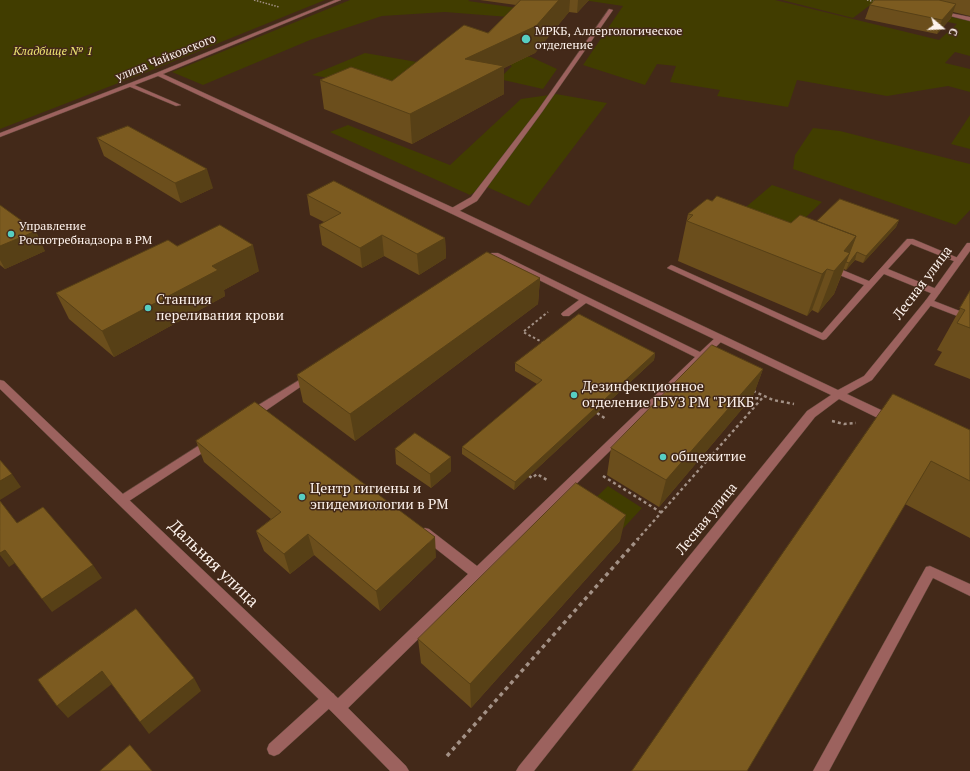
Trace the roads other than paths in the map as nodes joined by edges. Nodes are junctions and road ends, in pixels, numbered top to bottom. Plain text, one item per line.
1 (339, 0) edge
2 (611, 10) dead end
3 (935, 11) edge
4 (970, 19) edge
5 (158, 74) junction
6 (130, 85) junction
7 (178, 105) dead end
8 (0, 135) edge
9 (453, 211) junction
10 (970, 245) edge
11 (959, 260) junction
12 (821, 264) edge
13 (475, 268) edge
14 (671, 268) dead end
15 (883, 270) junction
16 (871, 284) junction
17 (936, 292) junction
18 (585, 299) junction
19 (929, 302) junction
20 (567, 313) road end
21 (970, 318) edge
22 (719, 339) junction
23 (701, 356) junction
24 (319, 370) edge
25 (0, 383) edge
26 (838, 395) junction
27 (261, 408) junction
28 (273, 418) edge
29 (242, 420) edge
30 (903, 425) edge
31 (218, 436) edge
32 (122, 500) junction
33 (416, 525) edge
34 (477, 573) junction
35 (970, 590) edge
36 (334, 703) junction
37 (274, 749) dead end
38 (401, 771) edge
39 (524, 771) edge
40 (821, 771) edge

1 - 5 street, улица Чайковского
2 - 9 street
3 - 4 street
5 - 6 street, улица Чайковского
5 - 9 street
6 - 7 street
6 - 8 street, улица Чайковского
9 - 22 street
10 - 11 street, Лесная улица
11 - 15 street
11 - 17 street, Лесная улица
12 - 16 street
13 - 18 street
14 - 16 street
15 - 16 street
15 - 17 street
17 - 19 street, Лесная улица
18 - 20 street
18 - 23 street
19 - 21 street
19 - 26 street, Лесная улица
22 - 23 street
22 - 26 street
23 - 34 street
24 - 27 street
25 - 32 street, Дальняя улица
26 - 30 street
26 - 39 street, Лесная улица
27 - 28 street
27 - 29 street
31 - 32 street
32 - 36 street, Дальняя улица
33 - 34 street
34 - 36 street
35 - 40 street
36 - 37 street
36 - 38 street, Дальняя улица

